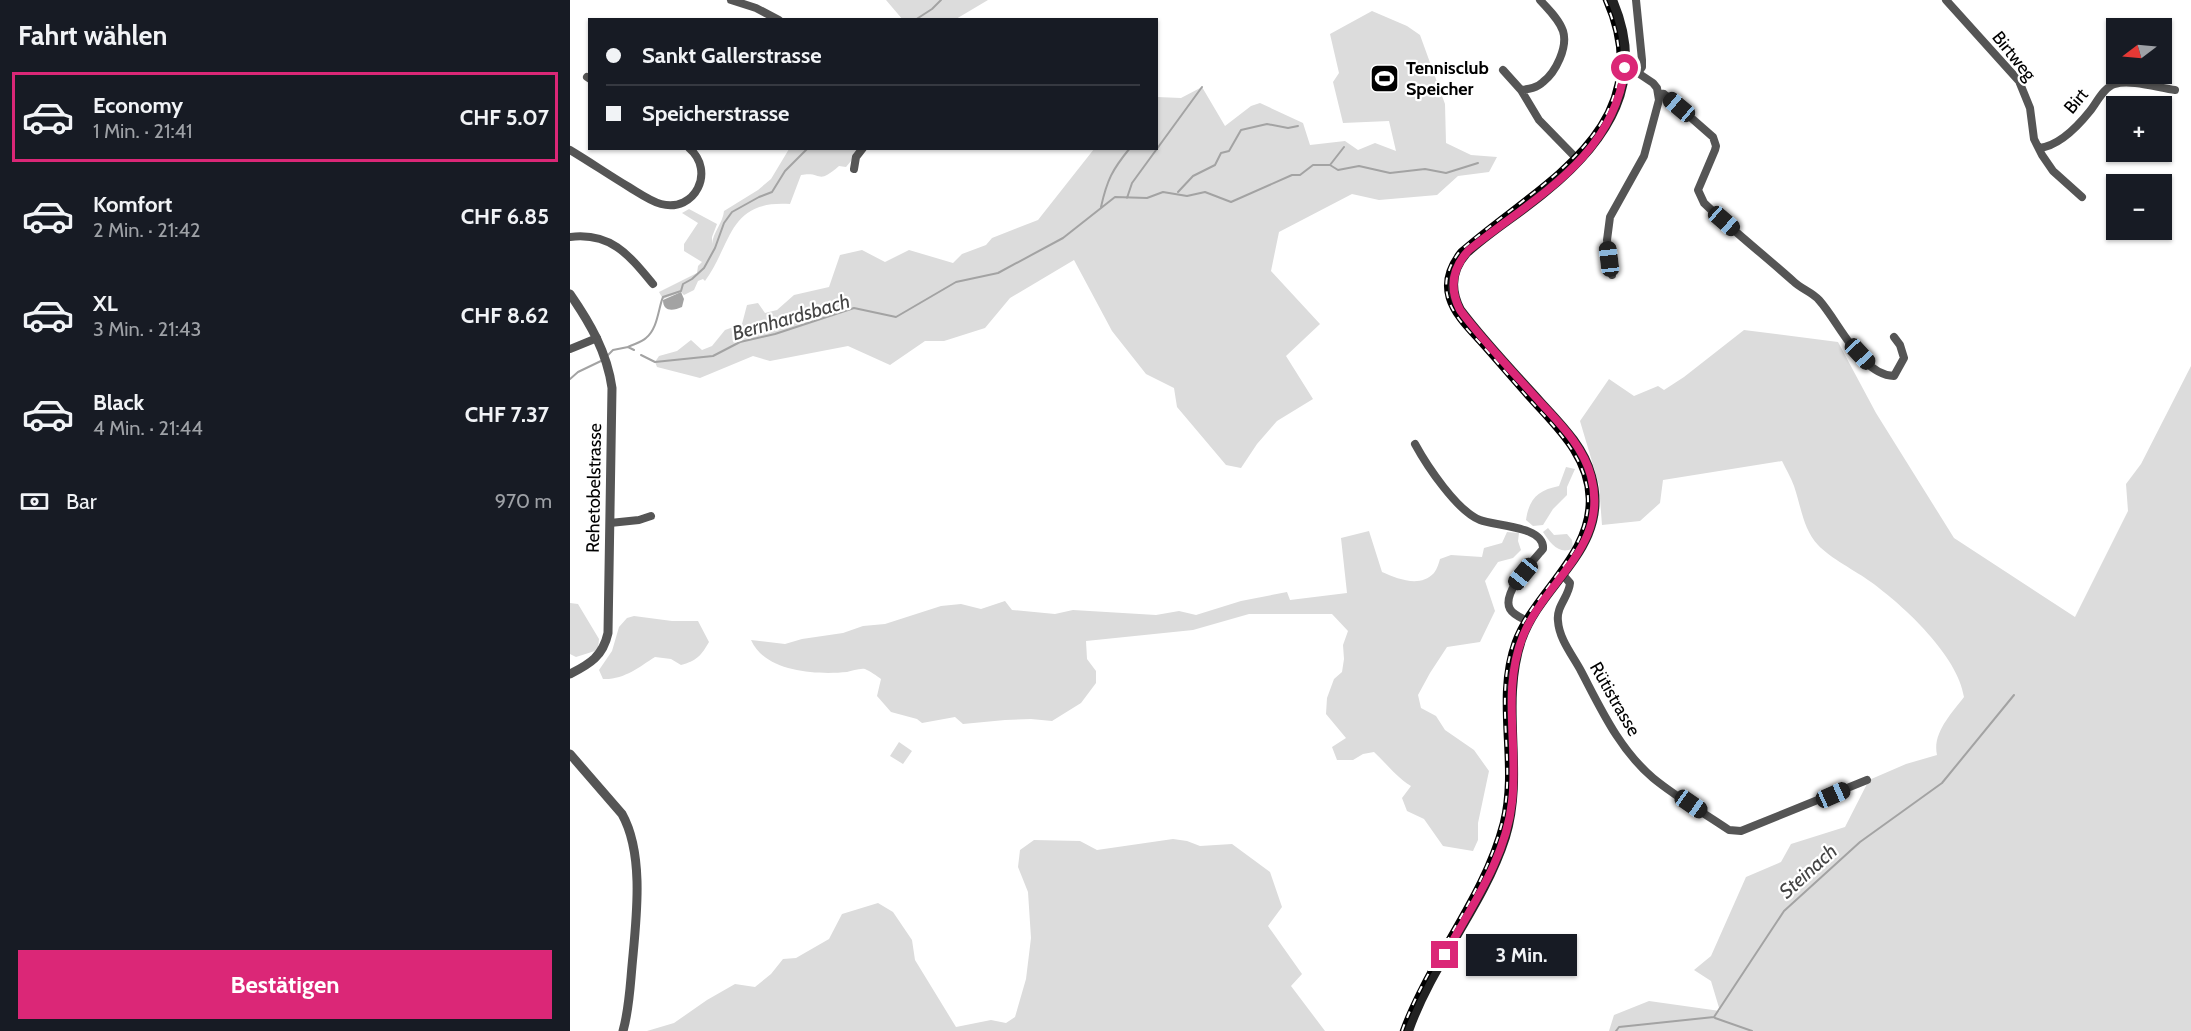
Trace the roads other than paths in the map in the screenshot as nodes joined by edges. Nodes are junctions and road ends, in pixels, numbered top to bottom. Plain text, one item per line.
1 (731, 0) edge
2 (1540, 0) edge
3 (1611, 0) edge
4 (1636, 0) edge
5 (1946, 0) edge
6 (775, 18) edge
7 (1625, 68) junction
8 (1503, 70) dead end
9 (1638, 73) junction
10 (1521, 90) junction
11 (2175, 90) dead end
12 (1659, 93) junction
13 (2039, 148) junction
14 (570, 150) edge
15 (691, 150) edge
16 (861, 150) edge
17 (1579, 161) junction
18 (854, 169) dead end
19 (2082, 197) dead end
20 (570, 237) edge
21 (1612, 275) dead end
22 (653, 284) dead end
23 (570, 294) edge
24 (1894, 337) dead end
25 (597, 339) junction
26 (570, 350) edge
27 (1415, 444) dead end
28 (651, 516) dead end
29 (610, 523) junction
30 (1563, 575) junction
31 (1529, 622) junction
32 (570, 674) edge
33 (570, 754) edge
34 (1867, 780) dead end
35 (623, 1031) edge
36 (1408, 1031) edge

1 - 6 street
2 - 10 street
3 - 7 main road
4 - 9 street
5 - 13 street, Birtweg
7 - 9 street
7 - 17 main road
8 - 10 street
9 - 12 street
10 - 17 street
11 - 13 street, Birt
12 - 21 street
12 - 24 street
13 - 19 street, Birtweg
14 - 15 street
16 - 18 street
17 - 30 main road
20 - 22 street
23 - 25 street, Rehetobelstrasse
25 - 26 street
25 - 29 street, Rehetobelstrasse
27 - 31 street
28 - 29 street
29 - 32 street, Rehetobelstrasse
30 - 31 main road
30 - 34 street, Rütistrasse
31 - 36 main road
33 - 35 street

